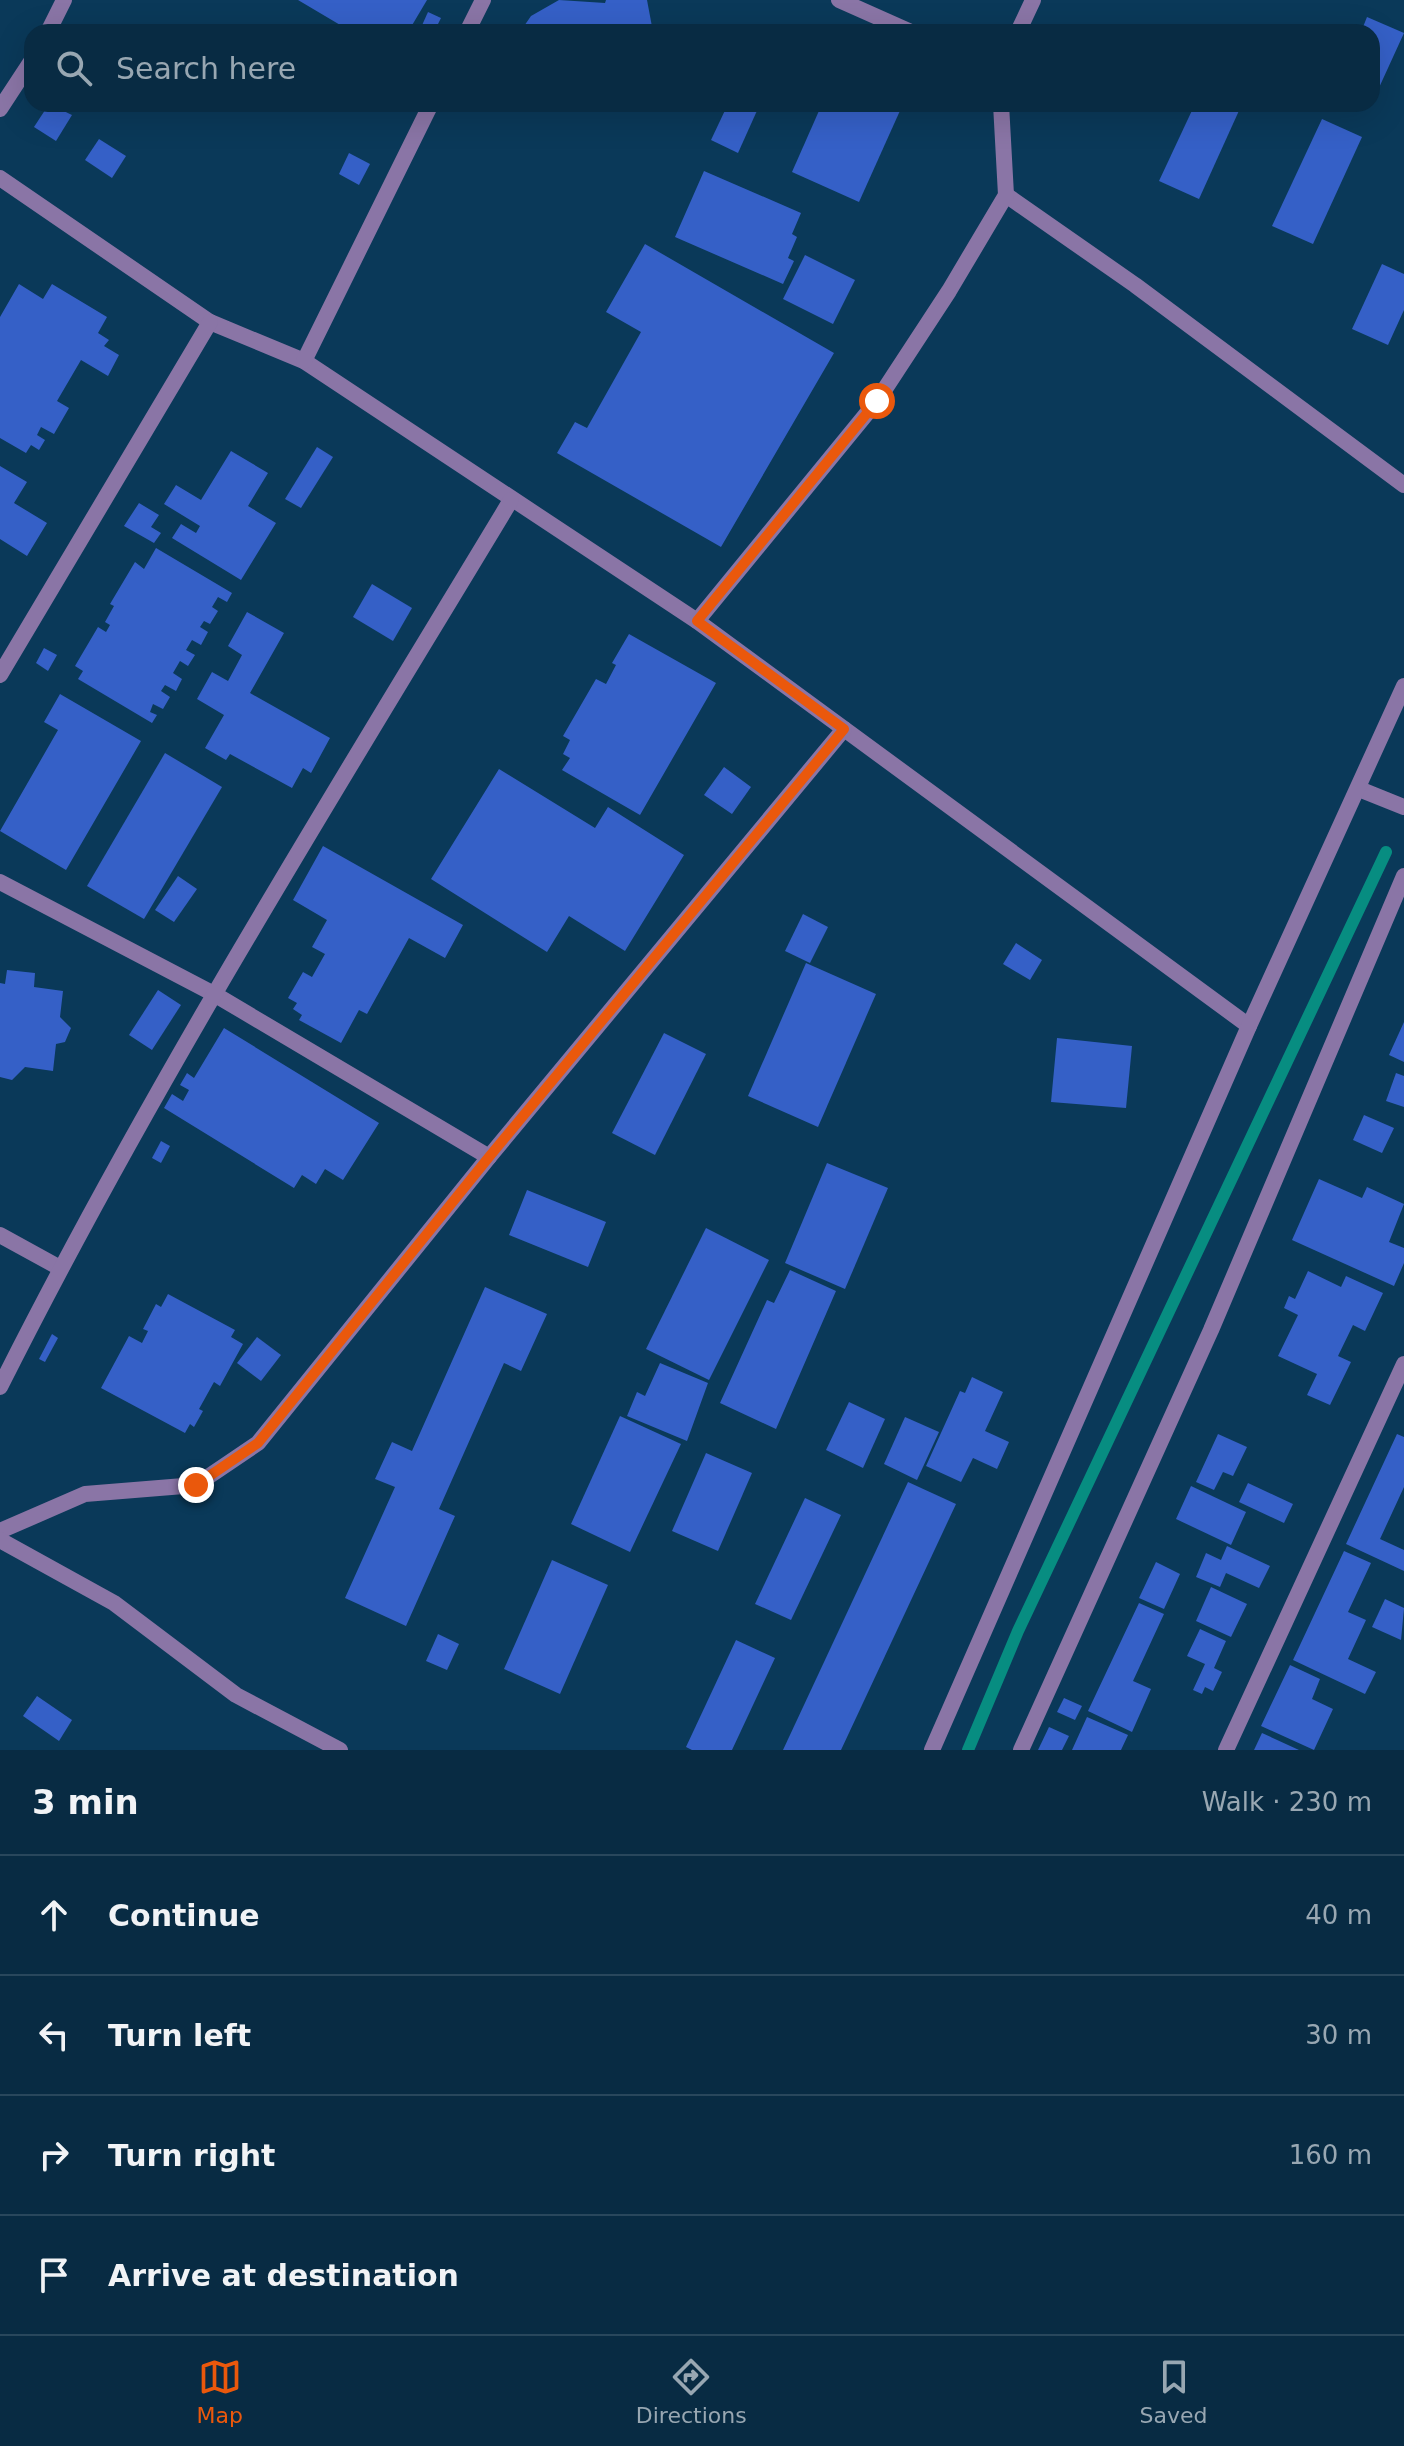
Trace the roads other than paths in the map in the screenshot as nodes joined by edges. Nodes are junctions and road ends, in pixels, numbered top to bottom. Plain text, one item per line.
1 (64, 0) edge
2 (483, 0) edge
3 (839, 0) edge
4 (1033, 0) edge
5 (52, 24) edge
6 (471, 24) edge
7 (893, 24) edge
8 (1022, 24) edge
9 (24, 72) edge
10 (0, 109) edge
11 (427, 112) edge
12 (1001, 112) edge
13 (0, 178) edge
14 (1006, 195) junction
15 (210, 322) junction
16 (304, 361) junction
17 (1404, 485) edge
18 (511, 500) junction
19 (697, 621) junction
20 (0, 675) edge
21 (1404, 686) edge
22 (844, 729) junction
23 (1359, 789) junction
24 (1404, 807) edge
25 (1404, 876) edge
26 (0, 882) edge
27 (214, 994) junction
28 (1249, 1026) junction
29 (489, 1157) junction
30 (0, 1235) edge
31 (60, 1268) junction
32 (1404, 1364) edge
33 (0, 1387) edge
34 (0, 1531) edge
35 (0, 1540) edge
36 (340, 1750) edge
37 (932, 1750) edge
38 (1021, 1750) edge
39 (1226, 1750) edge

1 - 5 street
2 - 6 street
3 - 7 street
4 - 8 street
9 - 10 street
11 - 16 street
12 - 14 street
13 - 15 street
14 - 17 street
14 - 19 street
15 - 16 street
15 - 20 street
16 - 18 street
18 - 19 street
18 - 27 street
19 - 22 street
21 - 23 street
22 - 28 street
22 - 29 street
23 - 24 street
23 - 28 street
25 - 38 street
26 - 27 street
27 - 29 street
27 - 31 street
28 - 37 street
29 - 34 street
30 - 31 street
31 - 33 street
32 - 39 street
35 - 36 street

